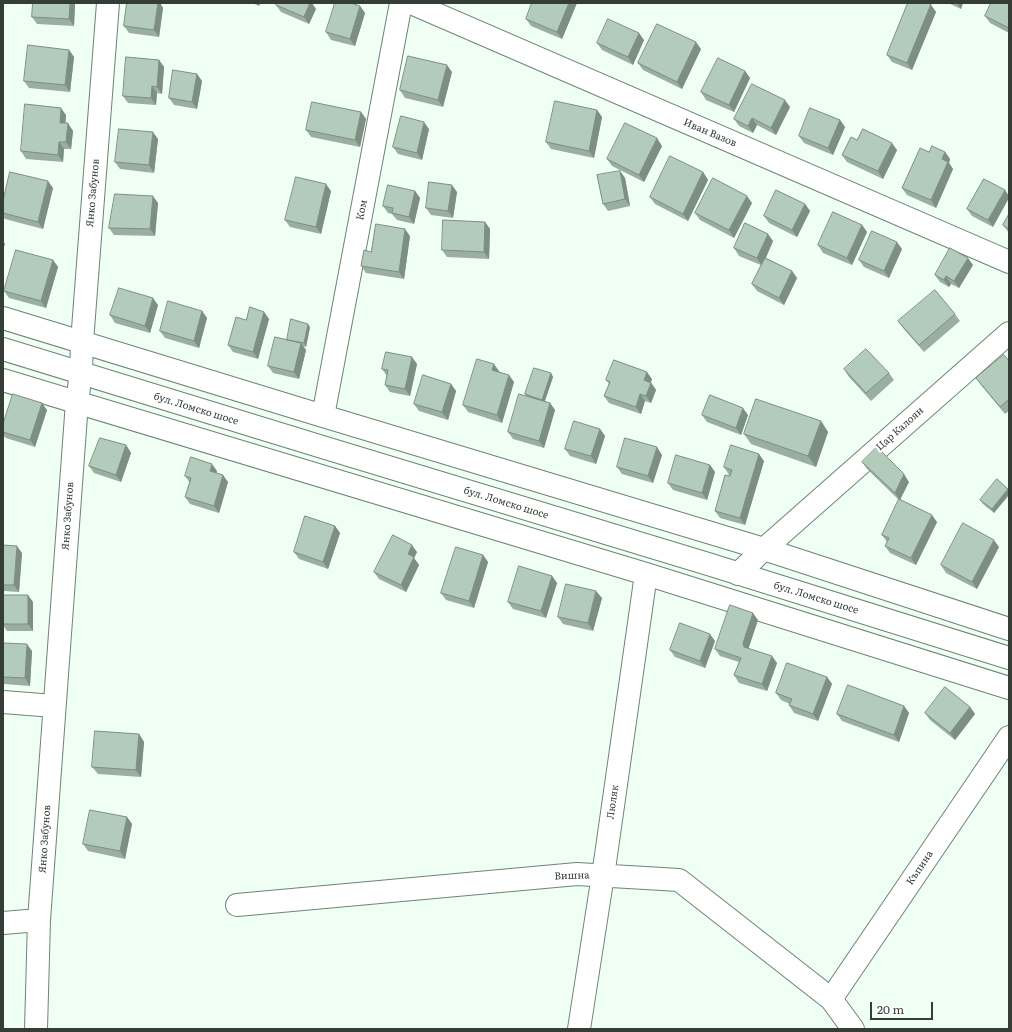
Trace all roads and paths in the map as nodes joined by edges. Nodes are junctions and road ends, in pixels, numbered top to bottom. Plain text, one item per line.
1 (108, 3) edge
2 (402, 3) edge
3 (411, 3) edge
4 (1009, 262) edge
5 (3, 318) edge
6 (1009, 333) edge
7 (82, 342) junction
8 (3, 349) edge
9 (81, 373) junction
10 (3, 380) edge
11 (77, 402) junction
12 (323, 416) junction
13 (764, 549) junction
14 (646, 574) junction
15 (738, 574) junction
16 (775, 585) junction
17 (767, 612) junction
18 (1009, 629) edge
19 (1009, 658) edge
20 (1009, 688) edge
21 (3, 702) edge
22 (54, 706) junction
23 (1009, 737) edge
24 (602, 876) junction
25 (237, 905) dead end
26 (39, 920) junction
27 (3, 923) edge
28 (831, 1000) junction
29 (36, 1029) edge
30 (579, 1029) edge
31 (853, 1029) edge

1 - 7 street, Янко Забунов
2 - 12 street, Ком
3 - 4 street, Иван Вазов
5 - 7 street
6 - 13 street, Цар Калоян
7 - 9 street, Янко Забунов
7 - 12 street
8 - 9 street, бул. Ломско шосе
9 - 11 street, Янко Забунов
9 - 15 street, бул. Ломско шосе
10 - 11 street
11 - 14 street
11 - 22 street, Янко Забунов
12 - 13 street
13 - 15 street, Цар Калоян
13 - 18 street
14 - 17 street
14 - 24 street, Люляк
15 - 16 street, бул. Ломско шосе
16 - 17 street
16 - 19 street, бул. Ломско шосе
17 - 20 street
21 - 22 street
22 - 26 street, Янко Забунов
23 - 28 street, Къпина
24 - 25 street, Вишна
24 - 28 street, Вишна
24 - 30 street, Люляк
26 - 27 street
26 - 29 street, Янко Забунов
28 - 31 street, Вишна

